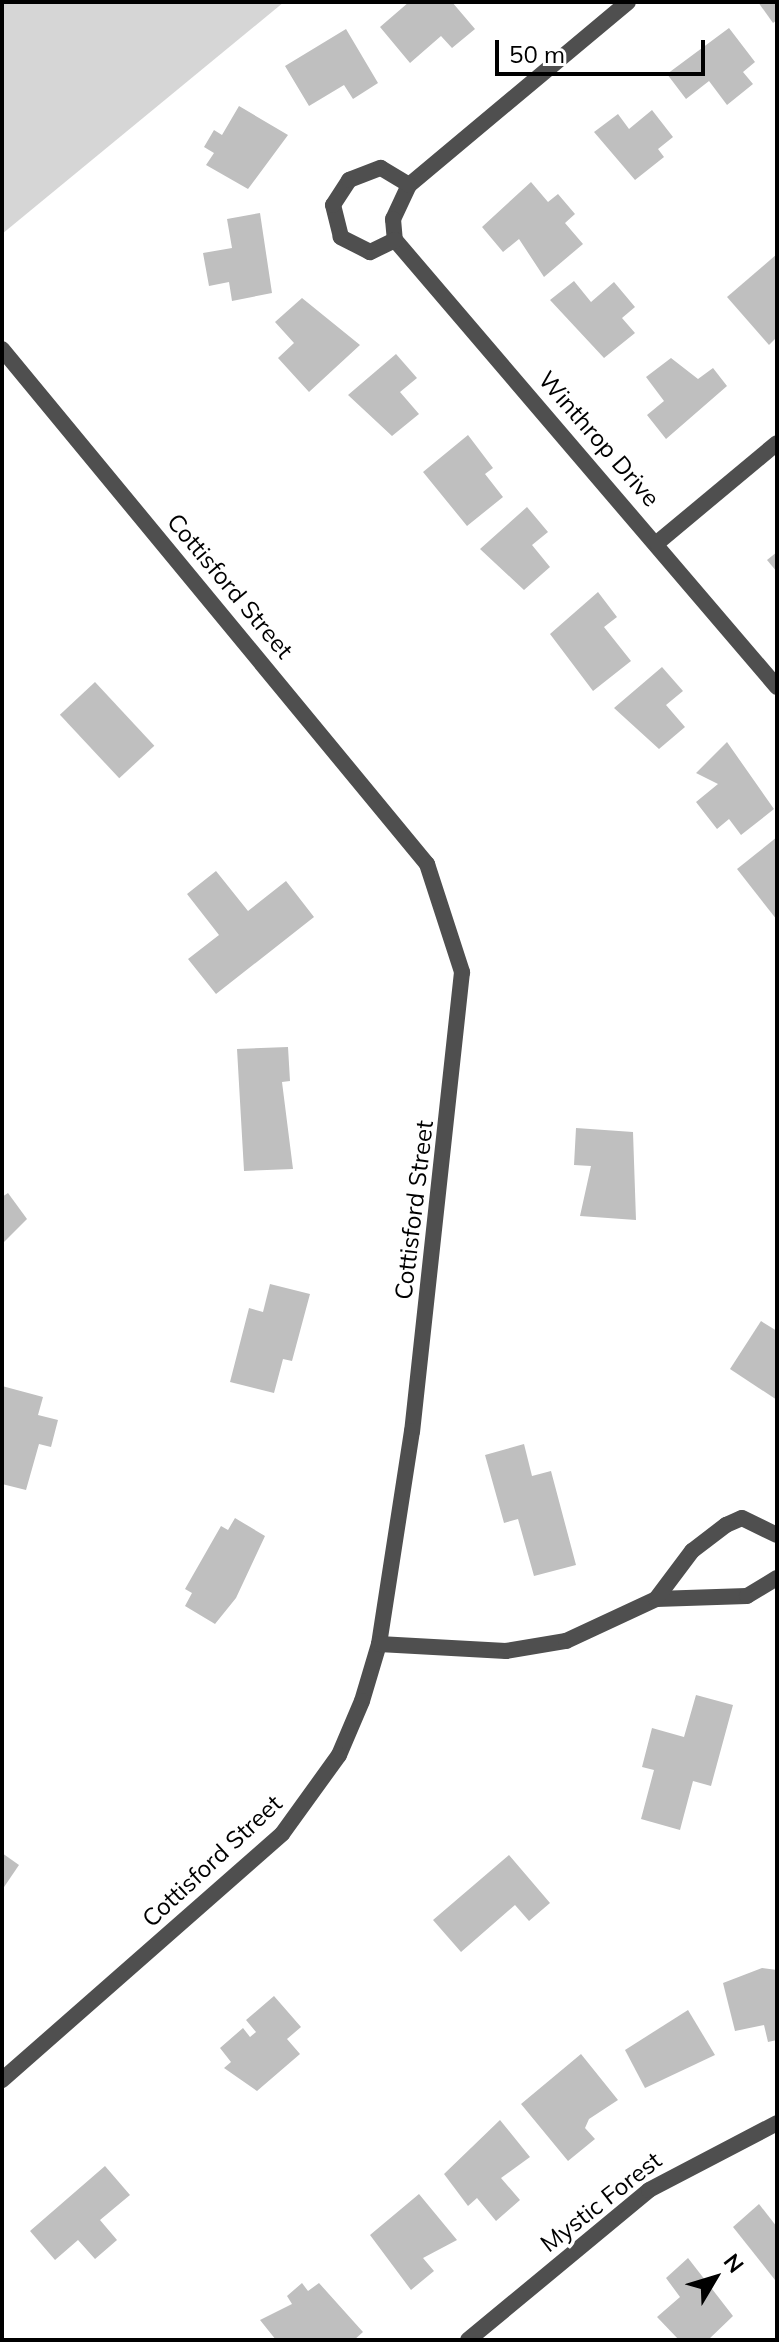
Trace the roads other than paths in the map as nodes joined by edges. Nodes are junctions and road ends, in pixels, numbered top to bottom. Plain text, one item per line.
1 (628, 2) edge
2 (409, 185) junction
3 (395, 240) junction
4 (2, 349) edge
5 (777, 443) edge
6 (657, 543) junction
7 (777, 687) edge
8 (777, 1535) edge
9 (777, 1578) edge
10 (656, 1599) junction
11 (379, 1644) junction
12 (2, 2080) edge
13 (777, 2123) edge
14 (468, 2340) edge

1 - 2 street
2 - 3 street
2 - 3 street
3 - 6 street, Winthrop Drive
4 - 11 street, Cottisford Street
5 - 6 street
6 - 7 street, Winthrop Drive
8 - 10 street
9 - 10 street
10 - 11 street
11 - 12 street, Cottisford Street
13 - 14 street, Mystic Forest

